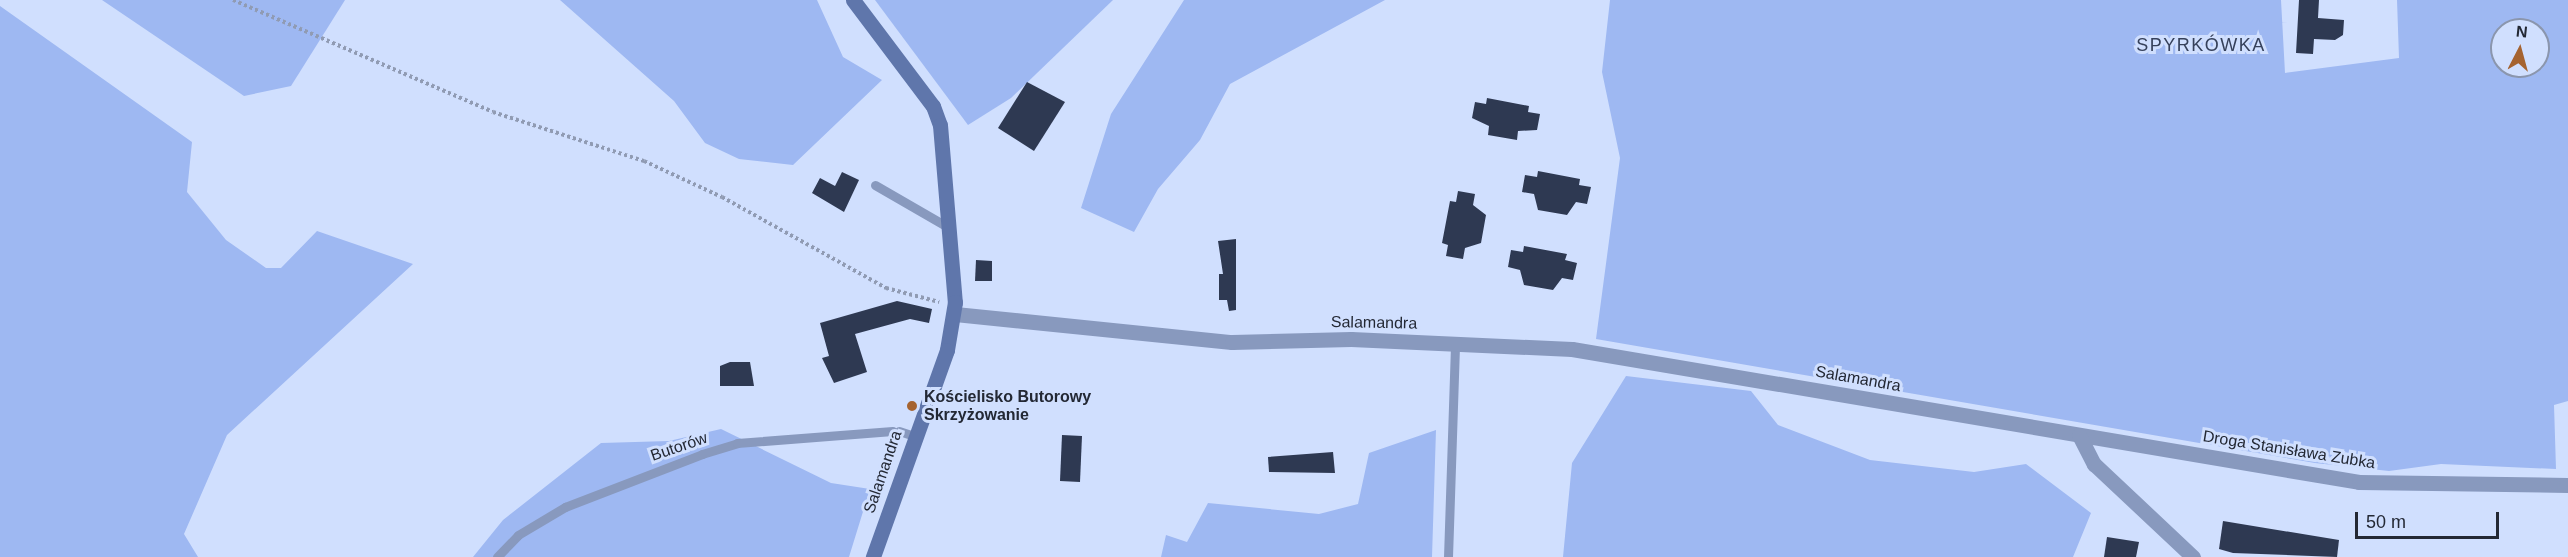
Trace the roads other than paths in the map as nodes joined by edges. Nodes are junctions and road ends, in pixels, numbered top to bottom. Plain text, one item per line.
1 (853, 0) edge
2 (875, 185) dead end
3 (945, 226) junction
4 (955, 308) junction
5 (1455, 344) junction
6 (2044, 429) joint
7 (2079, 435) junction
8 (914, 436) junction
9 (2568, 485) edge
10 (497, 557) edge
11 (873, 557) edge
12 (1448, 557) edge
13 (2193, 557) edge

1 - 3 street
2 - 3 lane
3 - 4 street
4 - 5 street, Salamandra
4 - 8 street, Salamandra
5 - 6 street, Salamandra
5 - 12 lane
6 - 7 street, Droga Stanisława Zubka
7 - 9 street, Droga Stanisława Zubka
7 - 13 street
8 - 10 lane, Butorów
8 - 11 street, Salamandra

